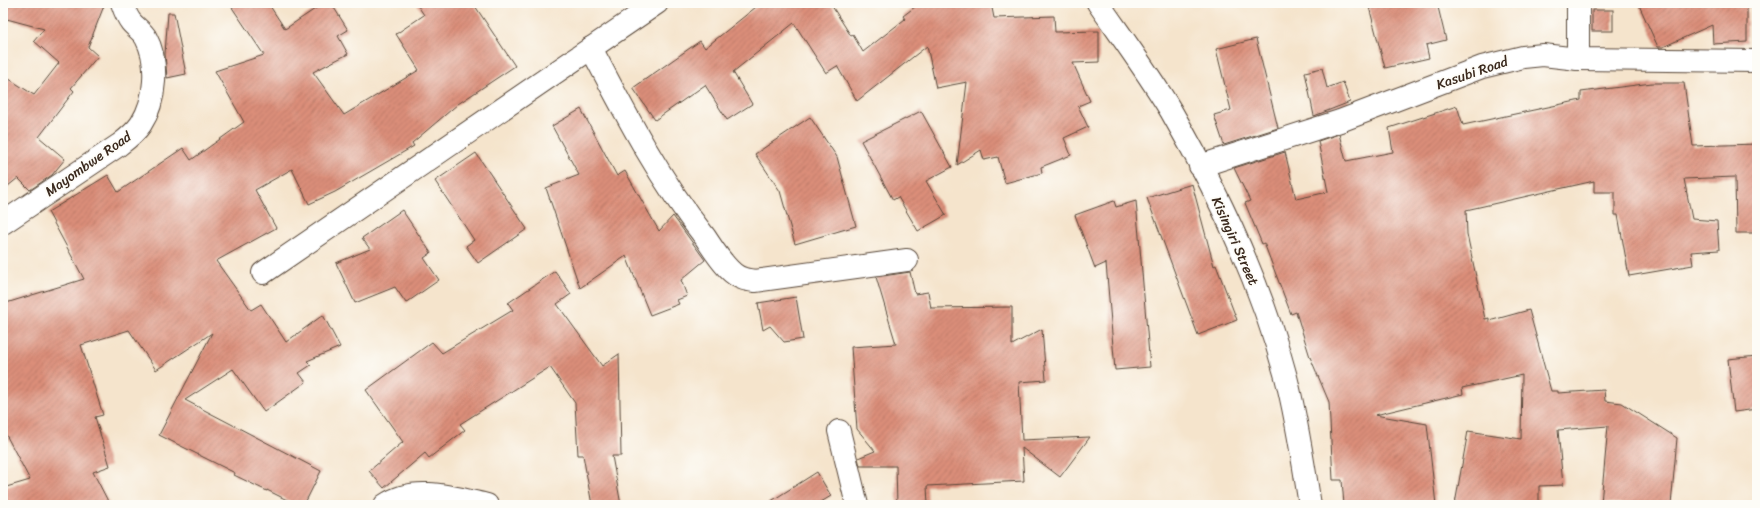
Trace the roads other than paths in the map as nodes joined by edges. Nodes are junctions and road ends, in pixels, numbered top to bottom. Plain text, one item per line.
1 (122, 3) edge
2 (658, 3) edge
3 (1098, 3) edge
4 (1578, 3) edge
5 (591, 48) junction
6 (1578, 59) junction
7 (1757, 61) edge
8 (1200, 166) junction
9 (3, 223) edge
10 (907, 260) dead end
11 (263, 273) dead end
12 (839, 431) dead end
13 (413, 500) edge
14 (385, 505) edge
15 (487, 505) edge
16 (857, 505) edge
17 (1310, 505) edge

1 - 9 street, Mayombwe Road
2 - 5 street
3 - 8 street, Kisingiri Street
4 - 6 street
5 - 10 street
5 - 11 street
6 - 7 street, Kasubi Road
6 - 8 street, Kasubi Road
8 - 17 street, Kisingiri Street
12 - 16 street
13 - 14 street
13 - 15 street

